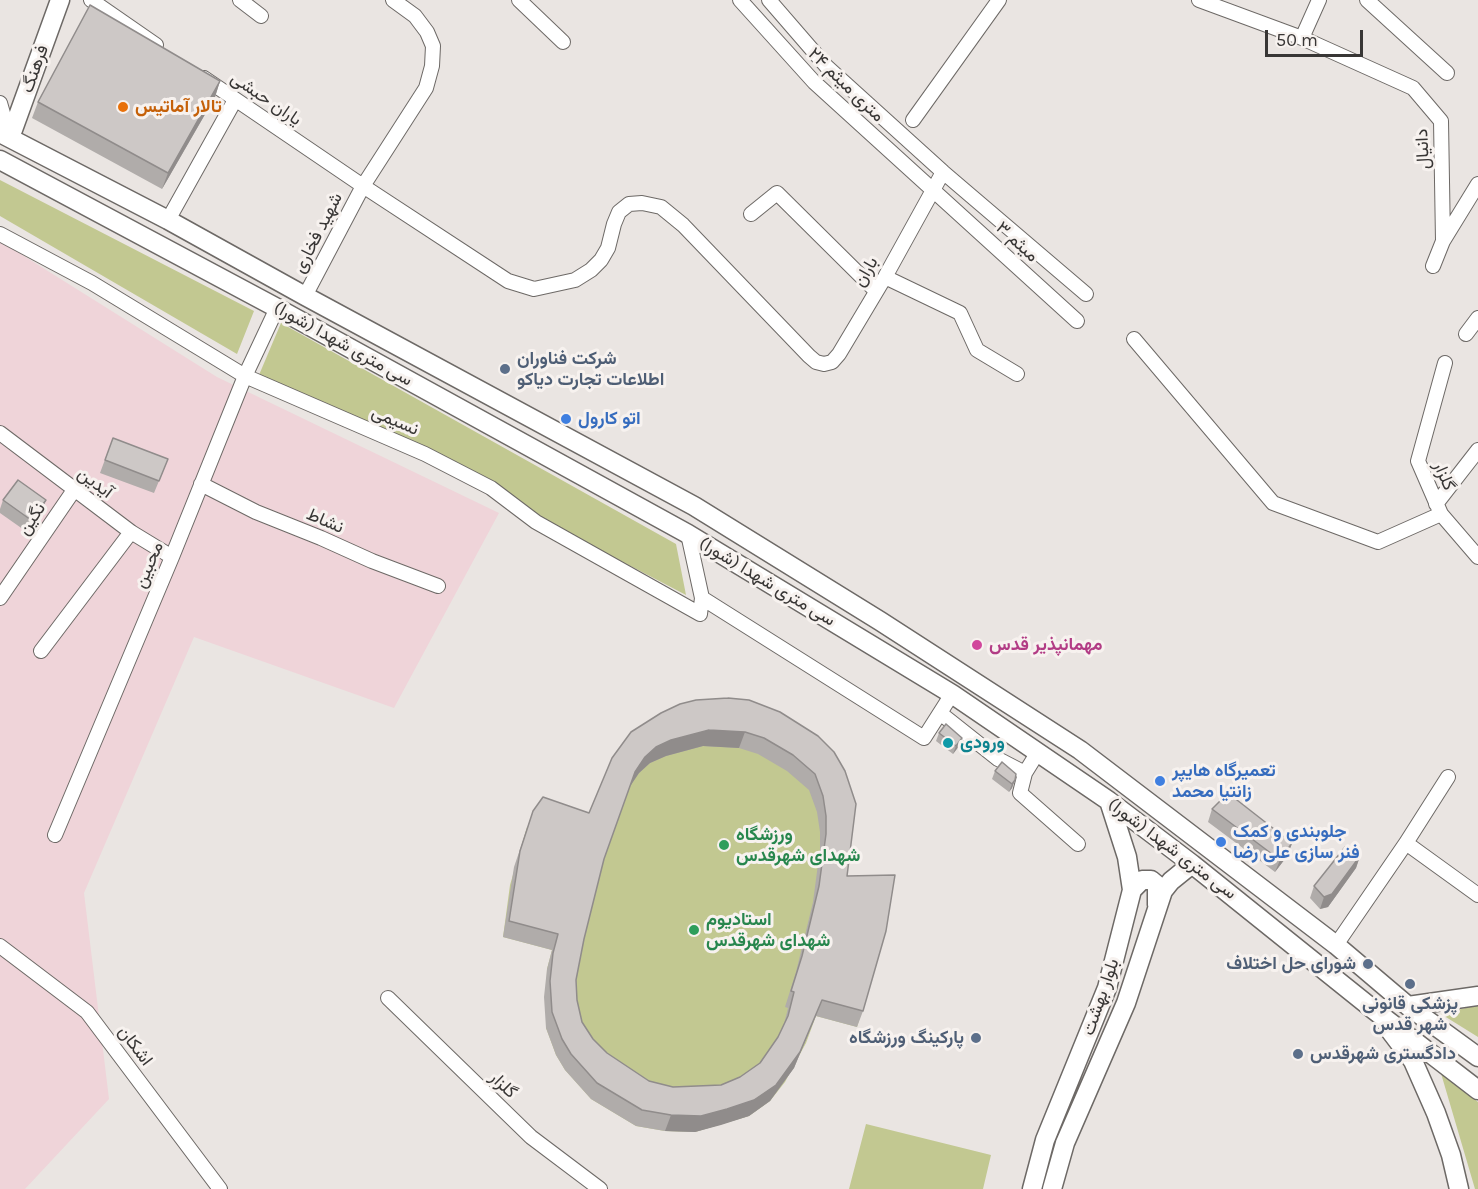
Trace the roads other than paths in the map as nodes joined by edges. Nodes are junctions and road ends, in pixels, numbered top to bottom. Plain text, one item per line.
1 (60, 0) edge
2 (91, 0) edge
3 (240, 0) edge
4 (393, 0) edge
5 (519, 0) edge
6 (740, 0) edge
7 (769, 0) edge
8 (999, 0) edge
9 (1199, 0) edge
10 (1319, 0) edge
11 (1367, 0) edge
12 (261, 16) dead end
13 (1302, 39) junction
14 (563, 42) dead end
15 (168, 53) edge
16 (827, 67) junction
17 (197, 73) edge
18 (1448, 73) dead end
19 (814, 82) junction
20 (235, 100) junction
21 (0, 103) edge
22 (914, 120) dead end
23 (5, 135) edge
24 (0, 160) edge
25 (943, 172) junction
26 (1478, 184) edge
27 (363, 186) junction
28 (932, 190) junction
29 (751, 214) dead end
30 (168, 220) junction
31 (0, 234) edge
32 (1443, 241) junction
33 (1433, 267) dead end
34 (885, 277) junction
35 (876, 291) junction
36 (1086, 294) dead end
37 (305, 296) junction
38 (277, 308) junction
39 (1478, 318) edge
40 (1077, 321) dead end
41 (1466, 334) dead end
42 (1134, 339) dead end
43 (1445, 363) dead end
44 (824, 364) joint
45 (1017, 374) dead end
46 (244, 376) junction
47 (0, 433) edge
48 (1478, 450) edge
49 (201, 484) junction
50 (74, 490) junction
51 (694, 506) junction
52 (1439, 509) junction
53 (131, 532) junction
54 (688, 534) junction
55 (172, 557) junction
56 (1478, 557) edge
57 (438, 586) dead end
58 (0, 598) edge
59 (702, 598) junction
60 (41, 651) dead end
61 (952, 694) junction
62 (940, 712) junction
63 (1038, 752) junction
64 (1025, 773) junction
65 (1448, 777) dead end
66 (1109, 801) junction
67 (55, 835) dead end
68 (1406, 843) junction
69 (1078, 844) dead end
70 (1192, 864) junction
71 (1132, 890) junction
72 (1478, 895) edge
73 (1157, 905) junction
74 (1336, 945) junction
75 (0, 946) edge
76 (1321, 966) junction
77 (1478, 996) edge
78 (388, 998) dead end
79 (1408, 1006) junction
80 (1374, 1010) junction
81 (1478, 1057) edge
82 (1478, 1089) edge
83 (1048, 1134) junction
84 (1065, 1143) junction
85 (594, 1187) edge
86 (220, 1189) edge
87 (1032, 1189) edge
88 (1052, 1189) edge
89 (1459, 1189) edge

1 - 23 main road, فرهنگ
2 - 15 street
3 - 12 street
4 - 27 street, شهید فخاری
5 - 14 street
6 - 19 street, ۲۴ متری میثم
7 - 16 street, ۲۴ متری میثم
8 - 22 street
9 - 13 street, دانیال
10 - 13 street
11 - 18 street
13 - 32 street, دانیال
16 - 19 street
16 - 25 street, ۲۴ متری میثم
17 - 20 street, یاران حبشی
19 - 28 street, ۲۴ متری میثم
20 - 27 street, یاران حبشی
20 - 30 street
21 - 23 street
23 - 30 main road, سی متری شهدا (شورا)
24 - 38 main road, سی متری شهدا (شورا)
25 - 28 street, باران
25 - 36 street, میثم ۳
26 - 32 street
27 - 37 street, شهید فخاری
27 - 44 street, یاران حبشی
28 - 34 street, باران
28 - 40 street, میثم ۳
29 - 35 street
30 - 37 main road, سی متری شهدا (شورا)
31 - 46 street, نسیمی
32 - 33 street, دانیال
34 - 35 street, باران
34 - 45 street
35 - 44 street, باران
37 - 51 main road, سی متری شهدا (شورا)
38 - 46 street, محبین
38 - 54 main road, سی متری شهدا (شورا)
39 - 41 street
42 - 52 street
43 - 52 street, گلزار
46 - 49 street, محبین
46 - 59 street, نسیمی
47 - 50 street, آیدین
48 - 52 street
49 - 55 street, محبین
49 - 57 street, نشاط
50 - 53 street, آیدین
50 - 58 street, نگین
51 - 54 main road
51 - 74 main road, سی متری شهدا (شورا)
52 - 56 street, گلزار
53 - 55 street, آیدین
53 - 60 street
54 - 59 street
54 - 61 main road, سی متری شهدا (شورا)
55 - 67 street, محبین
59 - 62 street
61 - 62 street
61 - 63 main road, سی متری شهدا (شورا)
62 - 64 street
63 - 64 street
63 - 66 main road, سی متری شهدا (شورا)
64 - 69 street
65 - 68 street
66 - 70 main road, سی متری شهدا (شورا)
66 - 71 main road, بلوار بهشت
68 - 72 street
68 - 74 street
70 - 73 main road, بلوار بهشت
70 - 76 main road, سی متری شهدا (شورا)
71 - 73 main road
71 - 83 main road, بلوار بهشت
73 - 84 main road, بلوار بهشت
74 - 76 main road
74 - 79 main road, سی متری شهدا (شورا)
75 - 86 street, اشکان
76 - 80 main road, سی متری شهدا (شورا)
77 - 79 main road
78 - 85 street, گلزار
79 - 81 main road, سی متری شهدا (شورا)
80 - 82 main road, سی متری شهدا (شورا)
80 - 89 main road
83 - 84 main road
83 - 87 main road, بلوار بهشت
84 - 88 main road, بلوار بهشت

